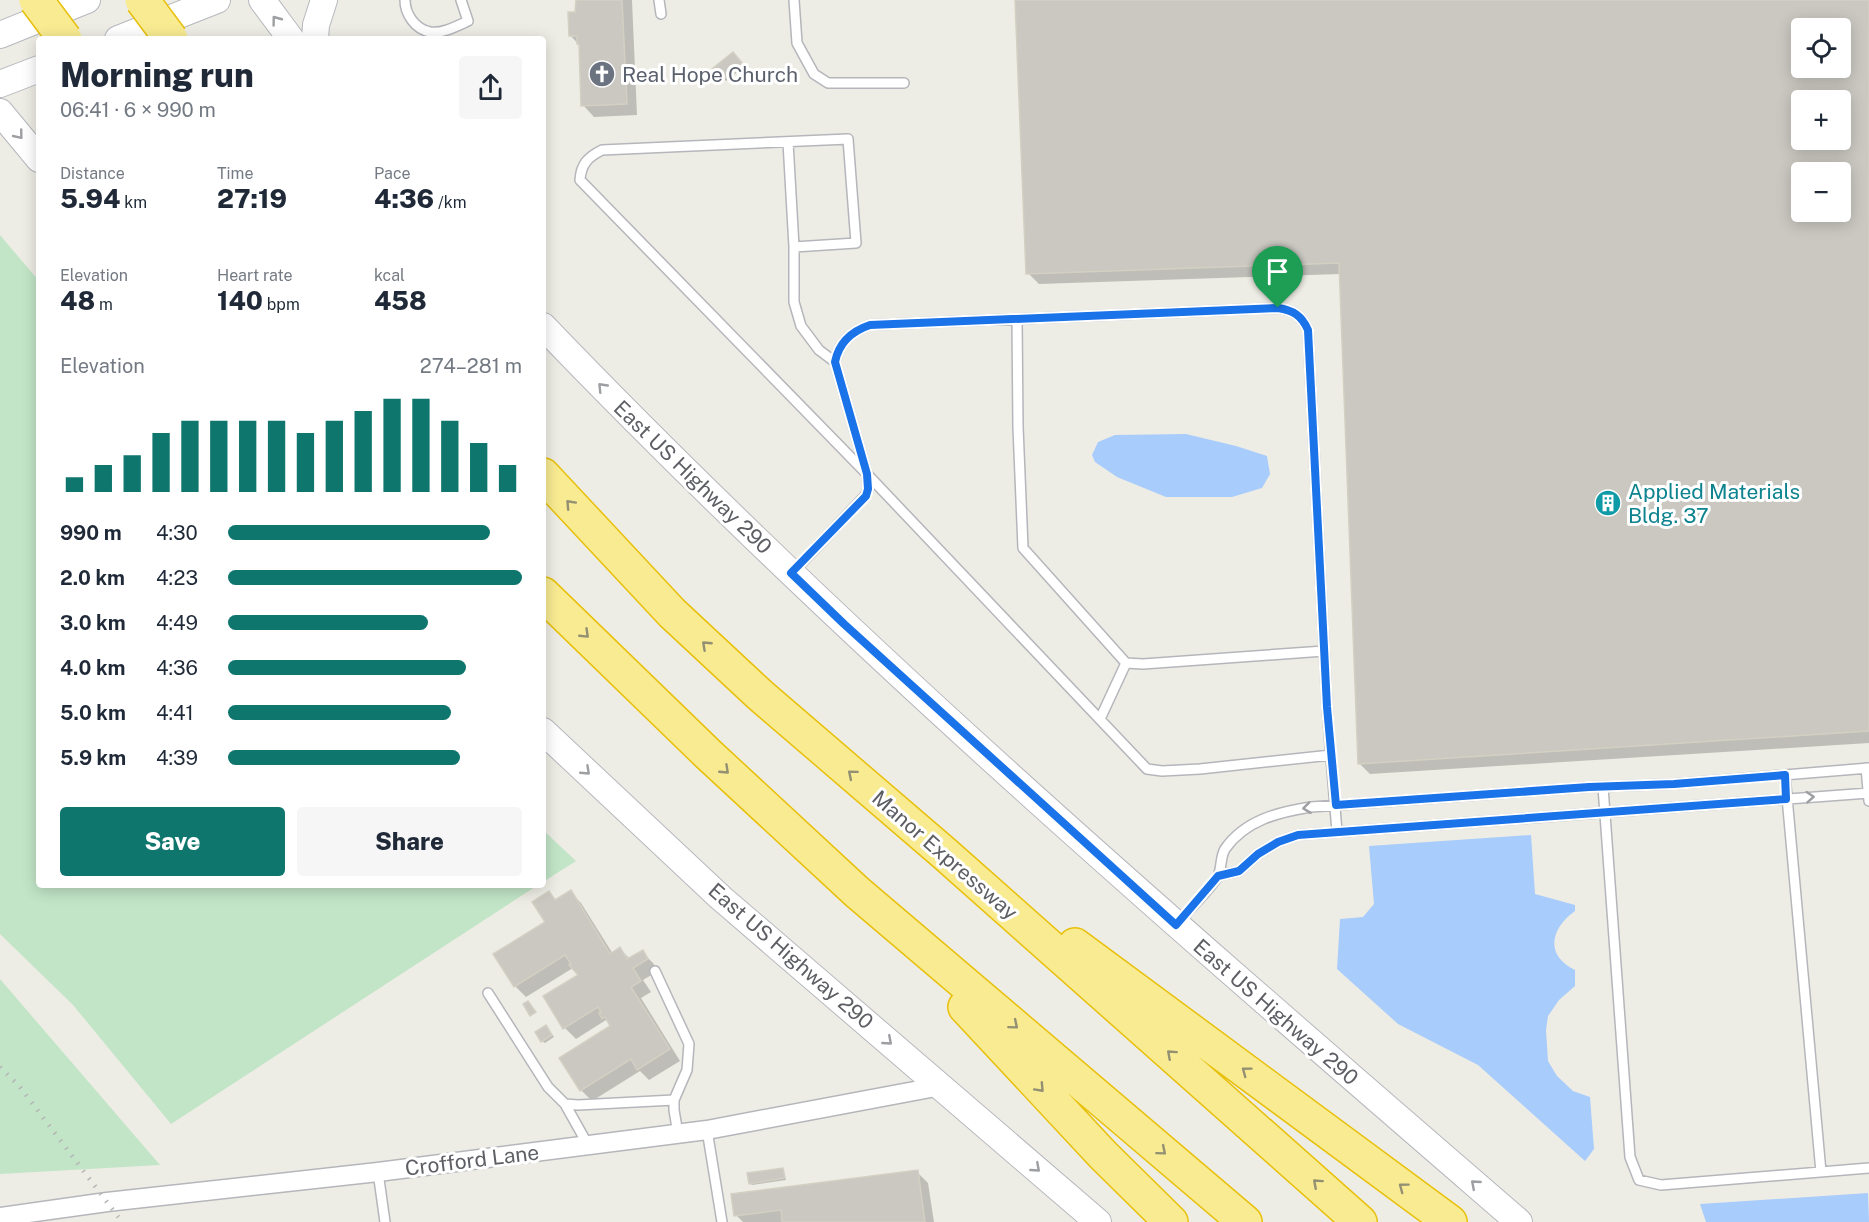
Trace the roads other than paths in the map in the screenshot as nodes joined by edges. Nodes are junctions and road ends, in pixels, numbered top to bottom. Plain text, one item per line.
1 (36, 0) edge
2 (87, 0) edge
3 (142, 0) edge
4 (217, 0) edge
5 (262, 0) edge
6 (324, 0) edge
7 (405, 0) edge
8 (461, 0) edge
9 (659, 0) edge
10 (794, 0) edge
11 (661, 14) dead end
12 (0, 35) edge
13 (63, 36) edge
14 (126, 36) edge
15 (169, 36) edge
16 (289, 36) edge
17 (315, 36) edge
18 (36, 70) edge
19 (904, 83) dead end
20 (0, 84) edge
21 (0, 112) edge
22 (788, 142) junction
23 (36, 155) edge
24 (794, 248) junction
25 (1017, 319) junction
26 (546, 329) edge
27 (835, 362) junction
28 (867, 474) junction
29 (546, 478) edge
30 (791, 573) junction
31 (546, 597) edge
32 (1324, 651) junction
33 (1126, 663) junction
34 (1100, 719) junction
35 (546, 735) edge
36 (1331, 755) junction
37 (1868, 768) edge
38 (1785, 775) junction
39 (1603, 787) junction
40 (1869, 793) edge
41 (1786, 799) junction
42 (1869, 801) edge
43 (1336, 805) junction
44 (1606, 812) junction
45 (1337, 832) junction
46 (944, 852) junction
47 (1218, 876) junction
48 (857, 892) junction
49 (1176, 925) junction
50 (655, 971) dead end
51 (488, 993) dead end
52 (941, 1086) junction
53 (674, 1100) junction
54 (565, 1104) junction
55 (707, 1130) junction
56 (678, 1134) junction
57 (588, 1145) junction
58 (1869, 1168) edge
59 (378, 1172) junction
60 (1821, 1172) junction
61 (0, 1217) edge
62 (385, 1222) edge
63 (722, 1222) edge
64 (1098, 1222) edge
65 (1171, 1222) edge
66 (1245, 1222) edge
67 (1360, 1222) edge
68 (1449, 1222) edge
69 (1519, 1222) edge

1 - 13 highway, bridge
2 - 12 main road
3 - 15 highway, bridge
4 - 14 main road
16 -> 5 main road
6 - 17 main road
7 - 8 lane
9 - 11 lane
10 - 19 lane
18 - 20 main road
21 -> 23 main road
22 - 24 lane
22 - 24 lane
22 - 28 lane
24 - 27 lane
25 - 27 lane
25 - 32 lane
25 - 33 lane
30 -> 26 main road, East US Highway 290
27 - 28 lane
28 - 30 lane
28 - 34 lane
46 -> 29 highway, Manor Expressway
30 - 49 main road, East US Highway 290
31 -> 48 highway
32 - 33 lane
32 - 36 lane
33 - 34 lane
34 - 36 lane
35 -> 52 main road, East US Highway 290
36 - 43 lane
37 - 38 lane
37 - 40 lane
38 - 39 lane
38 - 41 lane
39 - 43 lane
39 - 44 lane
41 -> 40 lane
40 - 42 lane
41 - 44 lane
41 - 60 lane
43 - 45 lane
43 -> 47 lane
44 - 45 lane
44 - 60 lane
45 - 47 lane
67 -> 46 highway, Manor Expressway
68 -> 46 highway
47 - 49 lane
48 -> 65 highway
48 -> 66 highway
69 -> 49 main road, East US Highway 290
50 - 53 lane
51 - 54 lane
52 - 55 street, Crofford Lane
52 -> 64 main road, East US Highway 290
53 - 54 lane
53 - 56 lane
54 - 57 lane
55 - 56 street, Crofford Lane
55 - 63 lane
56 - 57 street, Crofford Lane
57 - 59 street, Crofford Lane
58 - 60 lane
59 - 61 street, Crofford Lane
59 - 62 lane

